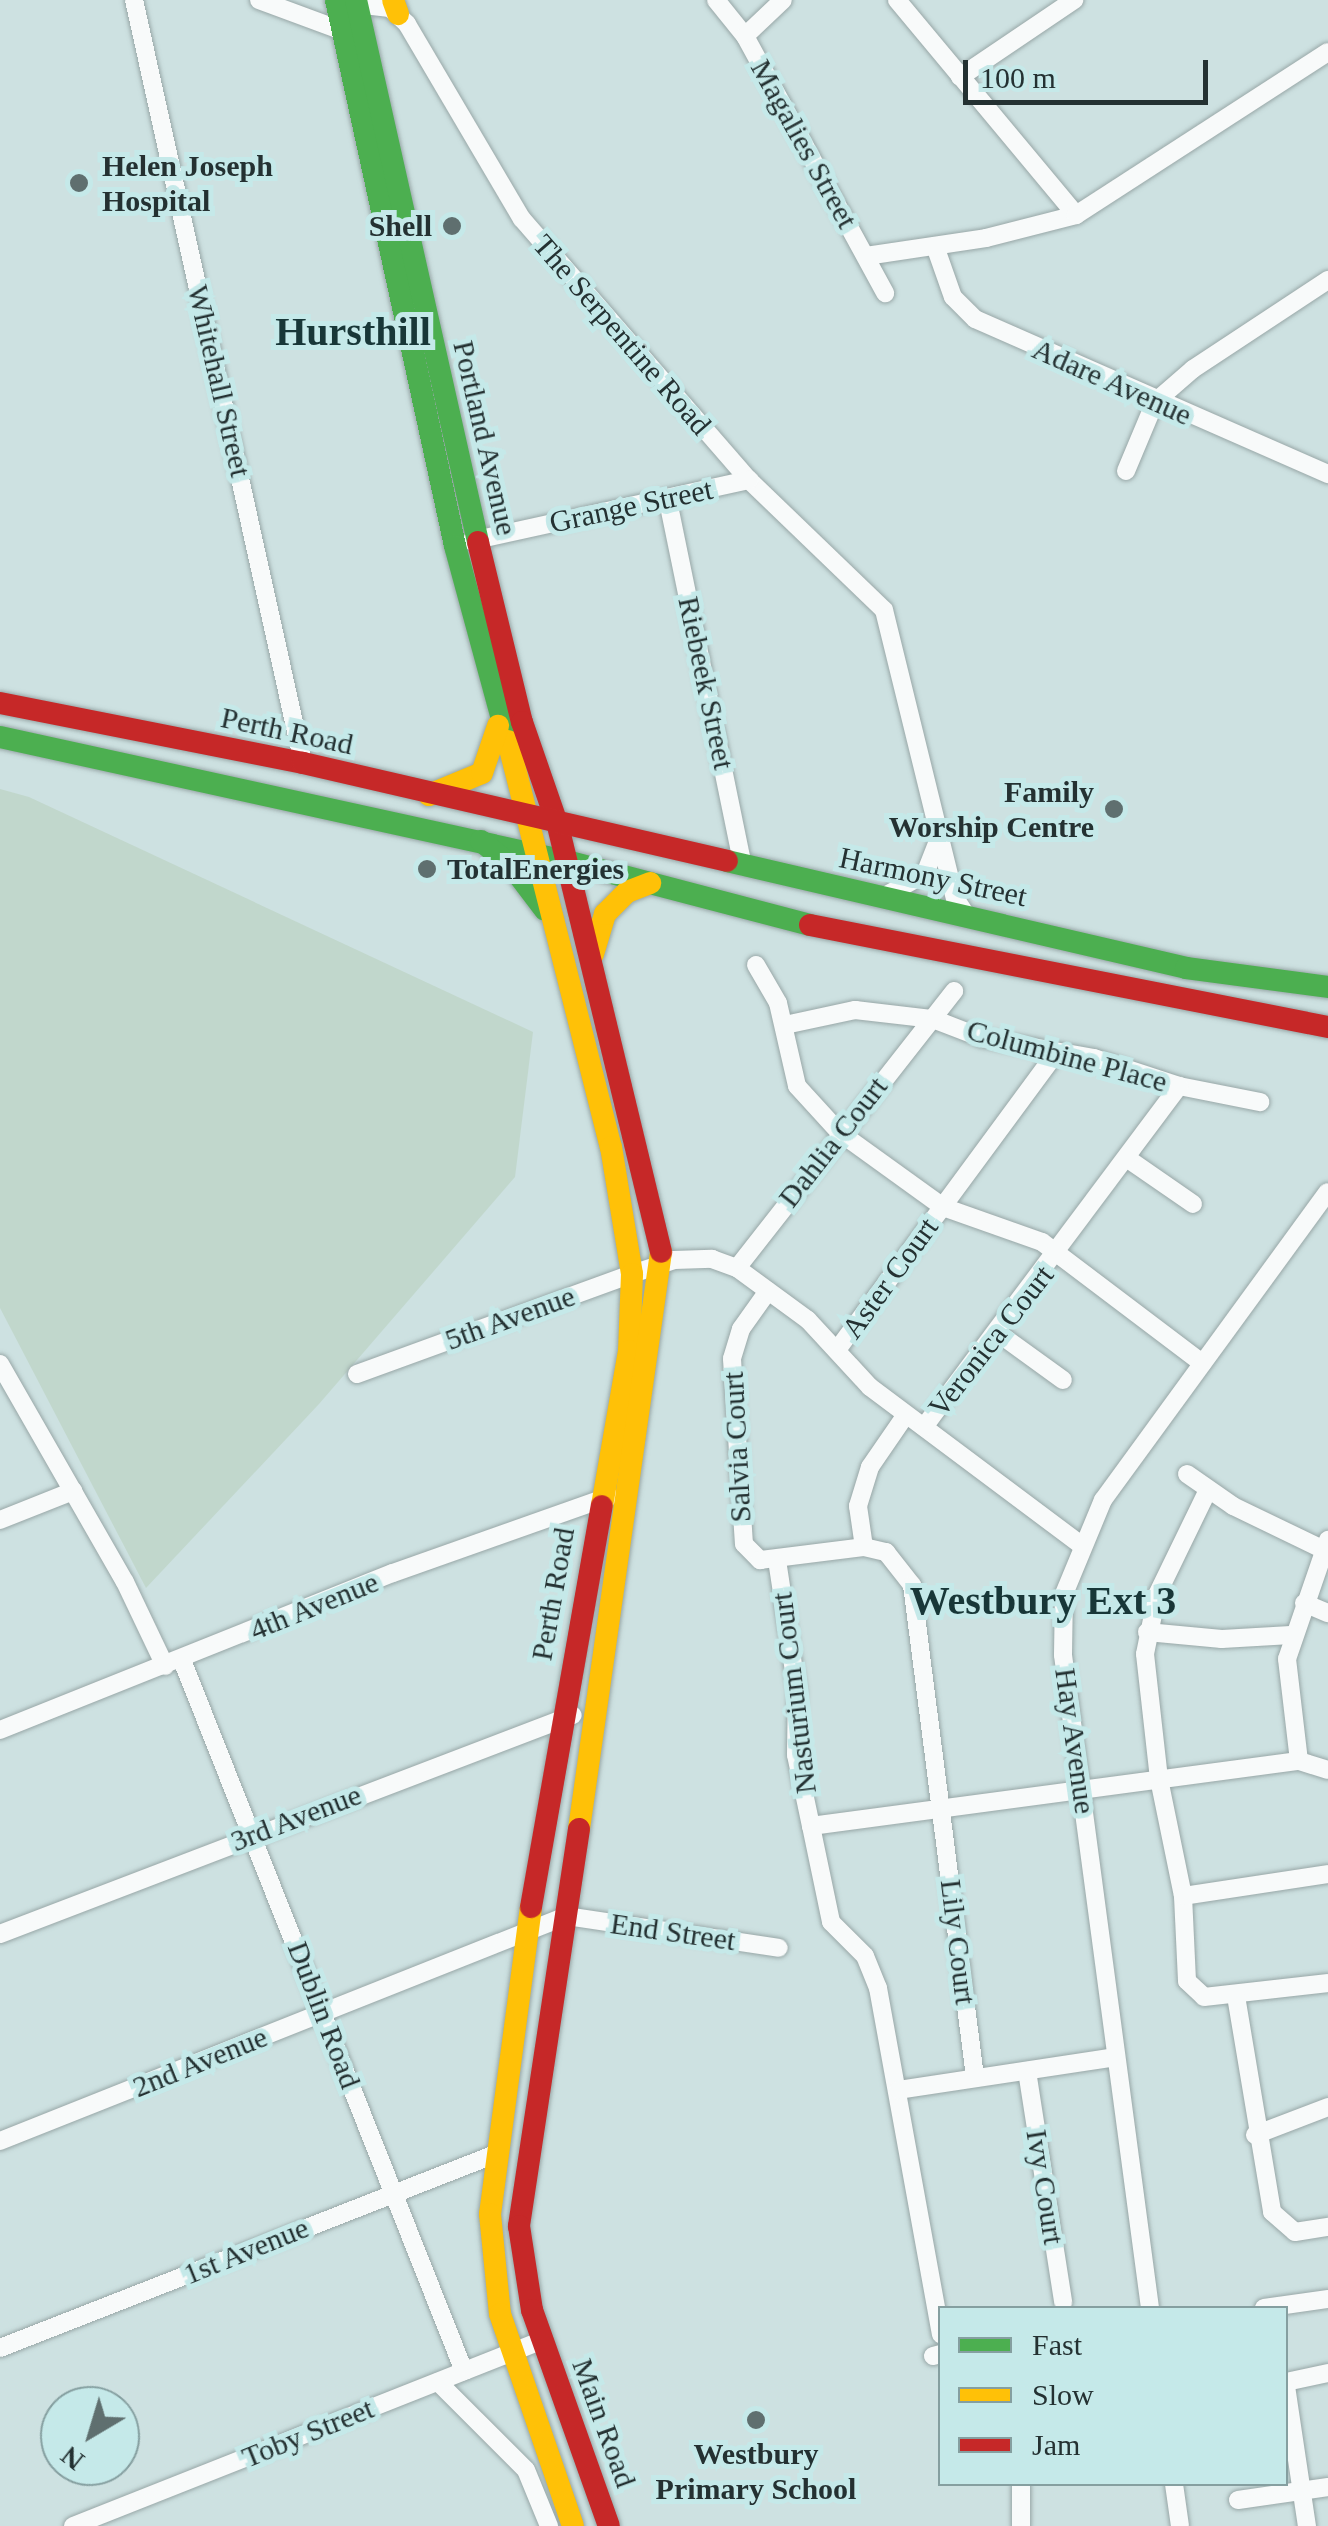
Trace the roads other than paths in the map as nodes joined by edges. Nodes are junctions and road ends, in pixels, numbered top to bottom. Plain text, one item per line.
1 (134, 0) edge
2 (259, 0) edge
3 (716, 0) edge
4 (783, 0) edge
5 (897, 0) edge
6 (1074, 0) edge
7 (347, 2) edge
8 (396, 7) edge
9 (351, 34) junction
10 (745, 36) junction
11 (1328, 52) edge
12 (960, 77) junction
13 (1076, 215) junction
14 (935, 246) junction
15 (866, 256) junction
16 (1328, 280) edge
17 (885, 293) dead end
18 (1154, 402) junction
19 (1126, 471) dead end
20 (1328, 474) edge
21 (749, 480) junction
22 (668, 501) junction
23 (466, 542) junction
24 (0, 703) edge
25 (499, 718) junction
26 (0, 736) edge
27 (303, 763) junction
28 (430, 795) junction
29 (525, 819) junction
30 (558, 826) junction
31 (940, 836) junction
32 (481, 841) junction
33 (536, 854) junction
34 (566, 860) junction
35 (744, 866) junction
36 (650, 883) junction
37 (883, 897) junction
38 (966, 915) junction
39 (558, 927) junction
40 (592, 959) junction
41 (756, 965) dead end
42 (1328, 987) edge
43 (954, 991) dead end
44 (933, 1019) junction
45 (785, 1025) junction
46 (1328, 1027) edge
47 (1056, 1052) junction
48 (1179, 1086) junction
49 (1260, 1102) dead end
50 (839, 1132) junction
51 (1128, 1159) junction
52 (1328, 1192) edge
53 (1193, 1204) dead end
54 (943, 1207) junction
55 (1058, 1254) junction
56 (664, 1264) junction
57 (737, 1268) junction
58 (632, 1274) junction
59 (768, 1291) junction
60 (998, 1333) junction
61 (837, 1350) junction
62 (1202, 1363) junction
63 (0, 1364) edge
64 (356, 1374) dead end
65 (1063, 1380) dead end
66 (906, 1416) junction
67 (924, 1427) junction
68 (1187, 1474) dead end
69 (73, 1491) junction
70 (1207, 1492) junction
71 (601, 1496) junction
72 (631, 1497) junction
73 (0, 1520) edge
74 (1080, 1544) junction
75 (1326, 1545) edge
76 (864, 1546) junction
77 (778, 1560) junction
78 (1304, 1603) junction
79 (1328, 1613) edge
80 (1147, 1632) junction
81 (1291, 1635) junction
82 (173, 1663) junction
83 (562, 1714) junction
84 (595, 1717) junction
85 (0, 1730) edge
86 (1298, 1761) junction
87 (1328, 1770) edge
88 (1159, 1779) junction
89 (1082, 1789) junction
90 (939, 1808) junction
91 (811, 1826) junction
92 (252, 1835) junction
93 (1328, 1874) edge
94 (1182, 1896) junction
95 (566, 1916) junction
96 (526, 1932) junction
97 (0, 1934) edge
98 (779, 1948) dead end
99 (1328, 1983) edge
100 (1236, 1996) junction
101 (324, 2014) junction
102 (1116, 2058) junction
103 (1027, 2071) junction
104 (976, 2076) junction
105 (898, 2090) junction
106 (1328, 2107) edge
107 (1254, 2136) junction
108 (0, 2141) edge
109 (493, 2154) junction
110 (392, 2193) junction
111 (1328, 2227) edge
112 (1328, 2300) edge
113 (1064, 2302) dead end
114 (1150, 2306) edge
115 (1280, 2306) edge
116 (938, 2322) edge
117 (543, 2340) junction
118 (0, 2348) edge
119 (512, 2352) junction
120 (464, 2371) junction
121 (1328, 2372) edge
122 (438, 2382) junction
123 (1288, 2383) edge
124 (1288, 2397) edge
125 (1021, 2486) edge
126 (1174, 2486) edge
127 (1328, 2487) edge
128 (1303, 2494) junction
129 (1238, 2500) dead end
130 (73, 2526) edge
131 (549, 2526) edge
132 (573, 2526) edge
133 (609, 2526) edge
134 (1021, 2526) edge
135 (1180, 2526) edge
136 (1306, 2526) edge

1 - 27 street, Whitehall Street
2 - 9 street
3 - 10 street, Magalies Street
4 - 10 street
5 - 12 street
6 - 12 street
7 - 8 street, The Serpentine Road
7 - 9 main road, Portland Avenue
8 - 21 street, The Serpentine Road
9 - 23 main road, Portland Avenue
10 - 15 street, Magalies Street
11 - 13 street
12 - 13 street
13 - 14 street
14 - 15 street
14 - 18 street, Adare Avenue
15 - 17 street, Magalies Street
16 - 18 street
18 - 19 street
18 - 20 street, Adare Avenue
21 - 22 street, Grange Street
21 - 31 street, The Serpentine Road
22 - 23 street, Grange Street
22 - 35 street, Riebeek Street
23 - 25 main road, Portland Avenue
23 - 30 main road, Portland Avenue
24 - 27 main road, Perth Road
25 - 28 main road
25 - 29 main road, Portland Avenue
26 - 32 main road
27 - 28 main road, Perth Road
28 - 29 main road, Perth Road
29 - 30 main road, Harmony Street
29 - 33 main road, Perth Road
30 - 34 main road, Perth Road
30 - 35 main road, Harmony Street
31 - 37 street
31 - 38 street, The Serpentine Road
32 - 33 main road
32 - 39 main road
33 - 34 main road
33 - 39 main road, Perth Road
34 - 36 main road
34 - 40 main road, Perth Road
35 - 37 main road, Harmony Street
36 - 40 main road
36 - 46 main road
37 - 38 main road, Harmony Street
38 - 42 main road, Harmony Street
39 - 58 main road, Perth Road
40 - 56 main road, Perth Road
41 - 45 street
43 - 44 street, Columbine Place
44 - 45 street, Columbine Place
44 - 47 street, Columbine Place
44 - 50 street, Dahlia Court
45 - 50 street
47 - 48 street, Columbine Place
47 - 54 street, Aster Court
48 - 49 street, Columbine Place
48 - 51 street, Veronica Court
50 - 54 street
50 - 57 street, Dahlia Court
51 - 53 street
51 - 55 street, Veronica Court
52 - 62 street, Hay Avenue
54 - 55 street
54 - 61 street, Aster Court
55 - 60 street, Veronica Court
55 - 62 street
56 - 57 street, 5th Avenue
56 - 58 street, 5th Avenue
56 - 72 main road, Perth Road
57 - 59 street
58 - 64 street, 5th Avenue
58 - 71 main road, Perth Road
59 - 61 street
59 - 77 street, Salvia Court
60 - 65 street
60 - 67 street, Veronica Court
61 - 66 street
62 - 74 street, Hay Avenue
63 - 69 street, Dublin Road
66 - 67 street
66 - 76 street
67 - 74 street
68 - 70 street
69 - 73 street
69 - 82 street, Dublin Road
70 - 75 street
70 - 80 street
71 - 72 street, 4th Avenue
71 - 82 street, 4th Avenue
71 - 83 main road, Perth Road
72 - 84 main road, Perth Road
74 - 89 street, Hay Avenue
75 - 78 street
76 - 77 street, Salvia Court
76 - 90 street, Lily Court
77 - 91 street, Nasturium Court
78 - 79 street
78 - 81 street
80 - 81 street
80 - 88 street
81 - 86 street
82 - 85 street, 4th Avenue
82 - 92 street, Dublin Road
83 - 84 street, 3rd Avenue
83 - 92 street, 3rd Avenue
83 - 96 main road, Perth Road
84 - 95 main road, Perth Road
86 - 87 street
86 - 88 street
88 - 89 street
88 - 94 street
89 - 90 street
89 - 102 street, Hay Avenue
90 - 91 street
90 - 104 street, Lily Court
91 - 105 street, Nasturium Court
92 - 97 street, 3rd Avenue
92 - 101 street, Dublin Road
93 - 94 street
94 - 100 street
95 - 96 street, 2nd Avenue
95 - 98 street, End Street
95 - 117 main road, Perth Road
96 - 101 street, 2nd Avenue
96 - 109 main road, Perth Road
99 - 100 street
100 - 107 street
101 - 108 street, 2nd Avenue
101 - 110 street, Dublin Road
102 - 103 street
102 - 114 street, Hay Avenue
103 - 104 street
103 - 113 street, Ivy Court
104 - 105 street
105 - 116 street, Nasturium Court
106 - 107 street
107 - 111 street
109 - 110 street, 1st Avenue
109 - 119 main road, Perth Road
110 - 118 street, 1st Avenue
110 - 120 street, Dublin Road
112 - 115 street
117 - 119 street, Toby Street
117 - 133 main road, Main Road
119 - 120 street, Toby Street
119 - 132 main road, Main Road
120 - 122 street, Toby Street
121 - 123 street
122 - 130 street, Toby Street
122 - 131 street
124 - 128 street
125 - 134 street
126 - 135 street
127 - 128 street
128 - 129 street
128 - 136 street

